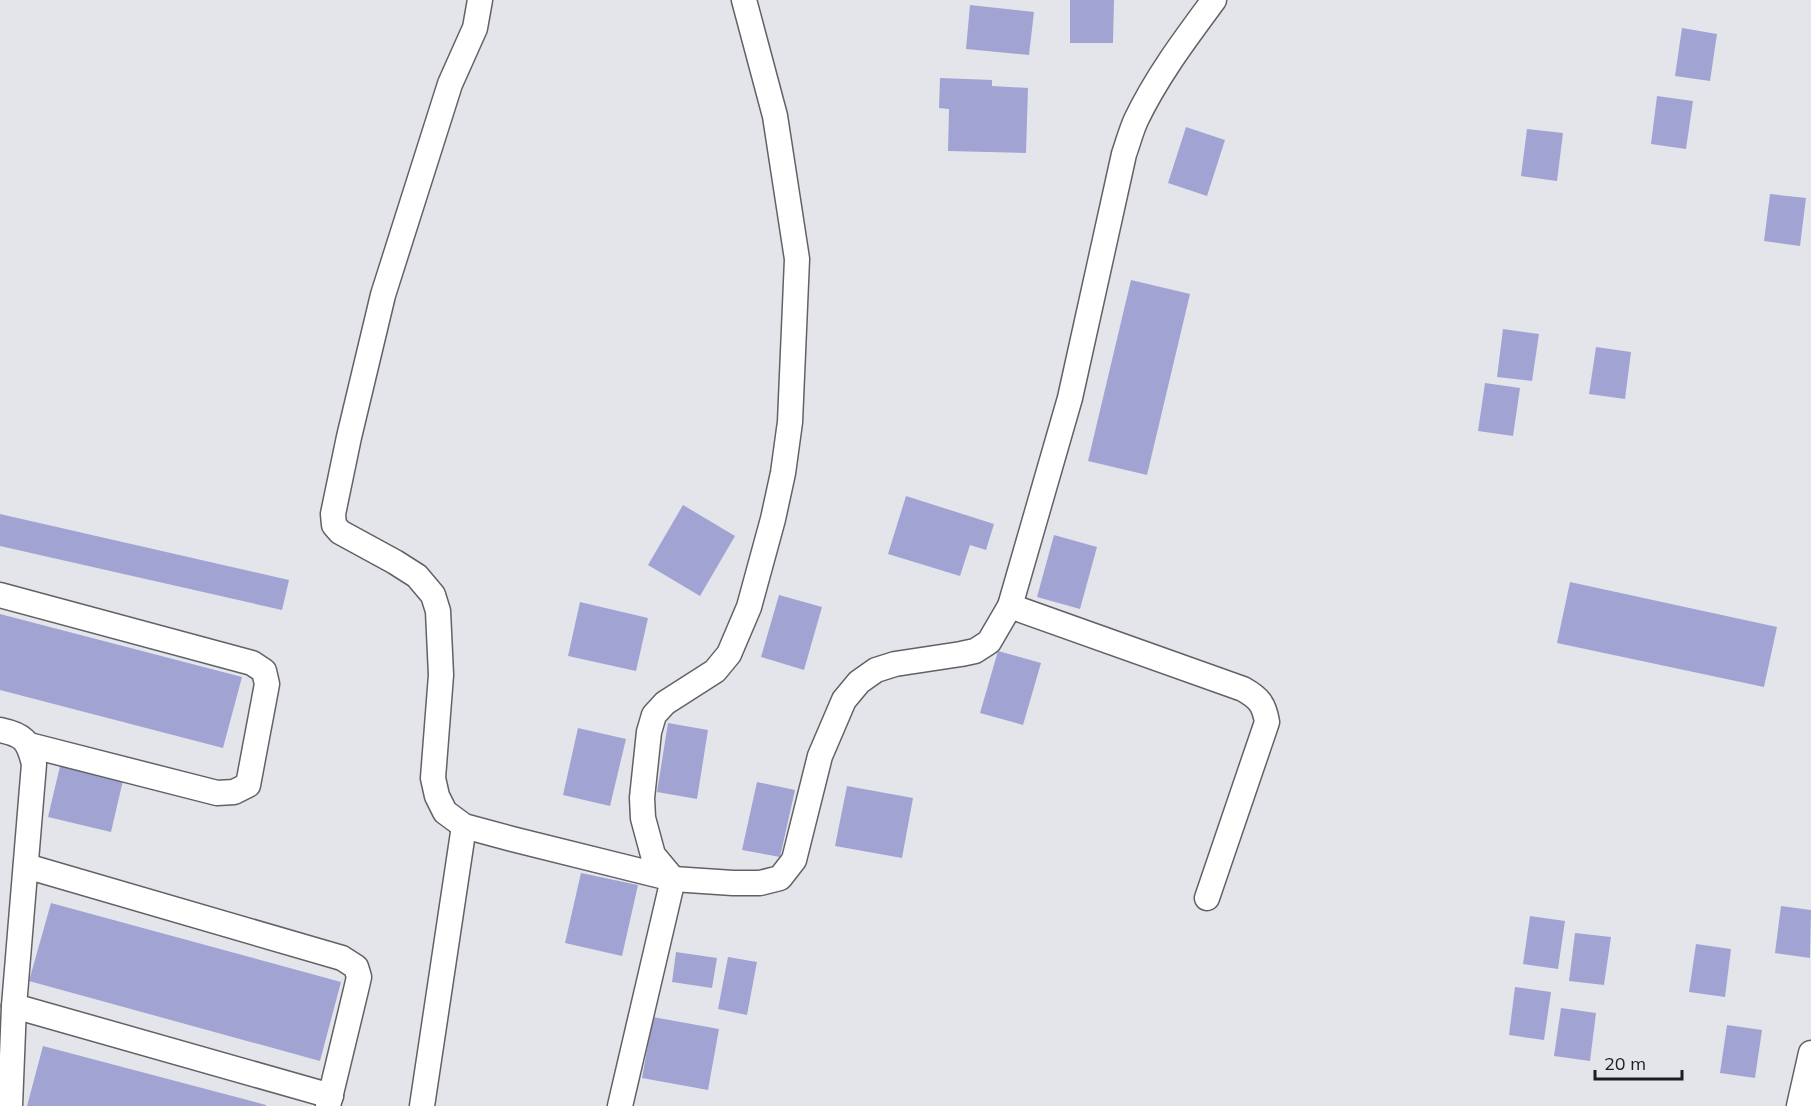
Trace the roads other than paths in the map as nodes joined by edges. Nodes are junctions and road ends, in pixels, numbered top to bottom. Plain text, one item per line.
1 (480, 0) edge
2 (744, 0) edge
3 (1214, 0) edge
4 (0, 595) edge
5 (1010, 606) junction
6 (0, 729) edge
7 (29, 745) junction
8 (464, 826) junction
9 (26, 866) junction
10 (673, 879) junction
11 (1207, 898) dead end
12 (14, 1006) junction
13 (1811, 1053) edge
14 (329, 1101) edge
15 (10, 1106) edge
16 (422, 1106) edge
17 (620, 1106) edge
18 (1799, 1106) edge

1 - 8 street
2 - 10 street
3 - 5 street
4 - 7 street
5 - 10 street
5 - 11 street
6 - 7 street
7 - 9 street
8 - 10 street
8 - 16 street
9 - 12 street
9 - 14 street
10 - 17 street
12 - 14 street
12 - 15 street
13 - 18 street

